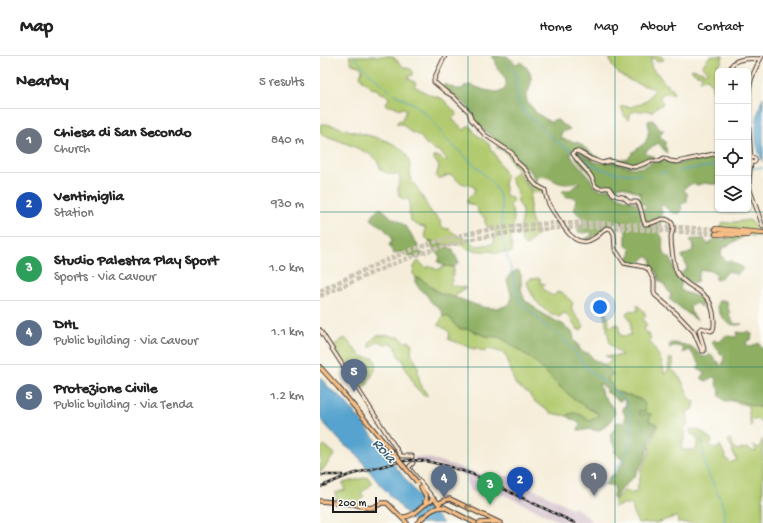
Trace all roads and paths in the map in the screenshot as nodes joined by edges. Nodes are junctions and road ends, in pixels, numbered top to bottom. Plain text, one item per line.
1 (445, 56) edge
2 (761, 58) edge
3 (731, 68) edge
4 (715, 154) edge
5 (763, 226) edge
6 (716, 232) tunnel mouth
7 (763, 234) edge
8 (320, 330) edge
9 (320, 367) edge
10 (412, 457) dead end
11 (413, 462) dead end
12 (430, 499) junction
13 (320, 501) edge
14 (437, 506) junction
15 (407, 520) edge
16 (417, 523) edge
17 (475, 523) edge
18 (479, 523) edge
19 (499, 523) edge

1 - 4 main road
2 - 3 main road
2 - 5 main road
6 - 7 highway
8 - 10 main road
9 - 12 main road, bridge
11 - 12 main road
12 - 14 main road
12 - 15 main road
13 - 15 main road
14 - 16 main road
14 - 17 main road
19 -> 14 main road
18 - 19 main road

